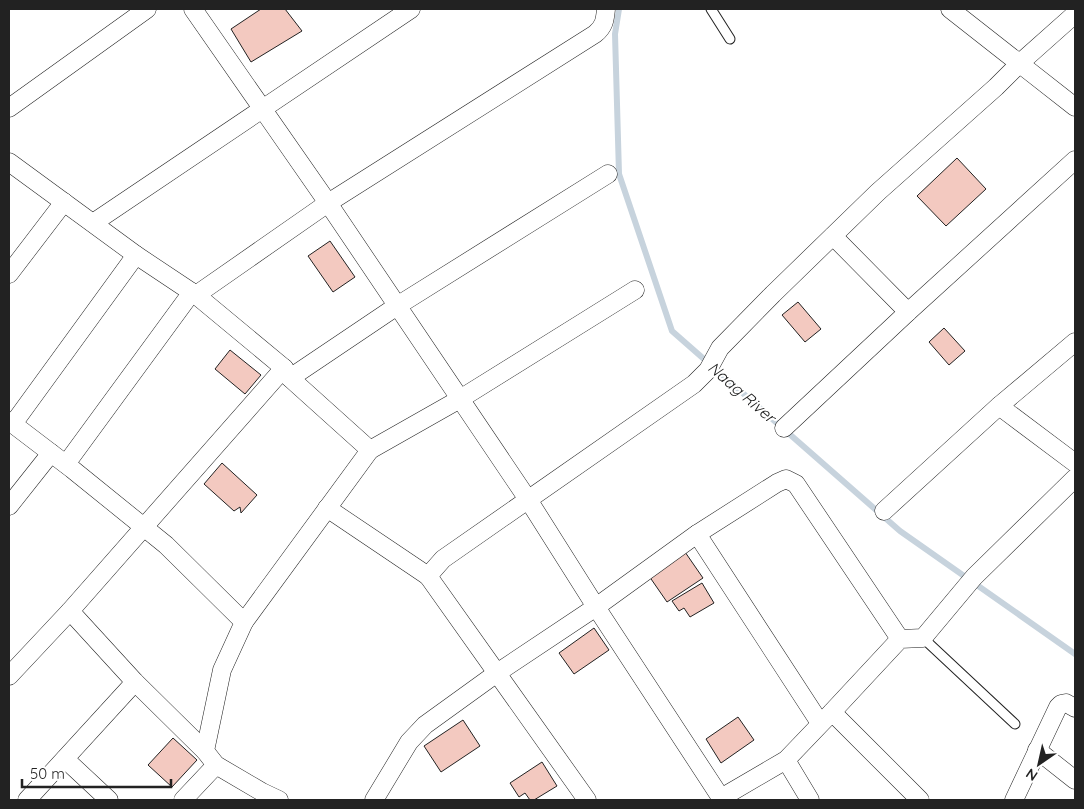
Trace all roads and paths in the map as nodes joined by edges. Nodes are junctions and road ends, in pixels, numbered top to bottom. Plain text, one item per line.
1 (147, 9) edge
2 (193, 9) edge
3 (411, 9) edge
4 (606, 9) edge
5 (711, 9) edge
6 (950, 9) edge
7 (1075, 14) edge
8 (730, 39) dead end
9 (1020, 63) junction
10 (1075, 107) edge
11 (9, 108) edge
12 (262, 108) junction
13 (1075, 160) edge
14 (9, 162) edge
15 (608, 174) dead end
16 (64, 202) junction
17 (328, 203) junction
18 (93, 223) junction
19 (833, 236) junction
20 (136, 255) junction
21 (9, 274) edge
22 (635, 290) dead end
23 (194, 294) junction
24 (397, 306) junction
25 (908, 312) junction
26 (1075, 342) edge
27 (287, 373) junction
28 (460, 399) junction
29 (999, 406) junction
30 (11, 423) edge
31 (784, 428) dead end
32 (370, 450) junction
33 (51, 453) junction
34 (1075, 463) edge
35 (66, 464) junction
36 (1075, 478) edge
37 (528, 501) junction
38 (9, 506) edge
39 (327, 508) junction
40 (884, 511) dead end
41 (144, 528) junction
42 (697, 534) junction
43 (428, 576) junction
44 (596, 607) junction
45 (70, 611) junction
46 (244, 622) junction
47 (900, 638) junction
48 (923, 638) junction
49 (497, 673) junction
50 (9, 676) edge
51 (135, 682) junction
52 (1075, 708) edge
53 (826, 718) junction
54 (1015, 724) dead end
55 (1037, 750) junction
56 (205, 751) junction
57 (65, 759) junction
58 (786, 760) junction
59 (216, 765) junction
60 (1075, 780) edge
61 (260, 796) edge
62 (720, 799) edge
63 (27, 800) edge
64 (109, 800) edge
65 (183, 800) edge
66 (279, 800) edge
67 (374, 800) edge
68 (588, 800) edge
69 (810, 800) edge
70 (920, 800) edge
71 (1014, 800) edge

1 - 11 street
2 - 12 street
3 - 12 street
4 - 17 street
5 - 8 lane
6 - 9 street
7 - 9 street
9 - 10 street
9 - 19 street
12 - 17 street
12 - 18 street
13 - 25 street
14 - 16 street
15 - 24 street
16 - 18 street
16 - 21 street
17 - 23 street
17 - 24 street
18 - 20 street
19 - 25 street
19 - 37 street
20 - 23 street
20 - 30 street
22 - 28 street
23 - 27 street
23 - 35 street
24 - 27 street
24 - 28 street
25 - 31 street
26 - 29 street
27 - 32 street
27 - 41 street
28 - 32 street
28 - 37 street
29 - 34 street
29 - 40 street
30 - 33 street
32 - 39 street
33 - 35 street
33 - 38 street
35 - 41 street
36 - 48 street
37 - 43 street
37 - 44 street
39 - 43 street
39 - 46 street
41 - 45 street
41 - 46 street
42 - 44 street
42 - 47 street
42 - 53 street
43 - 49 street
44 - 49 street
44 - 62 street
45 - 50 street
45 - 51 street
46 - 56 street
47 - 48 street
47 - 53 street
48 - 54 lane
49 - 67 street
49 - 68 street
51 - 56 street
51 - 57 street
52 - 55 street
53 - 58 street
53 - 70 street
55 - 60 street
55 - 71 street
56 - 59 street
57 - 63 street
57 - 64 street
58 - 62 street
58 - 69 street
59 - 61 street
59 - 65 street
61 - 66 street

